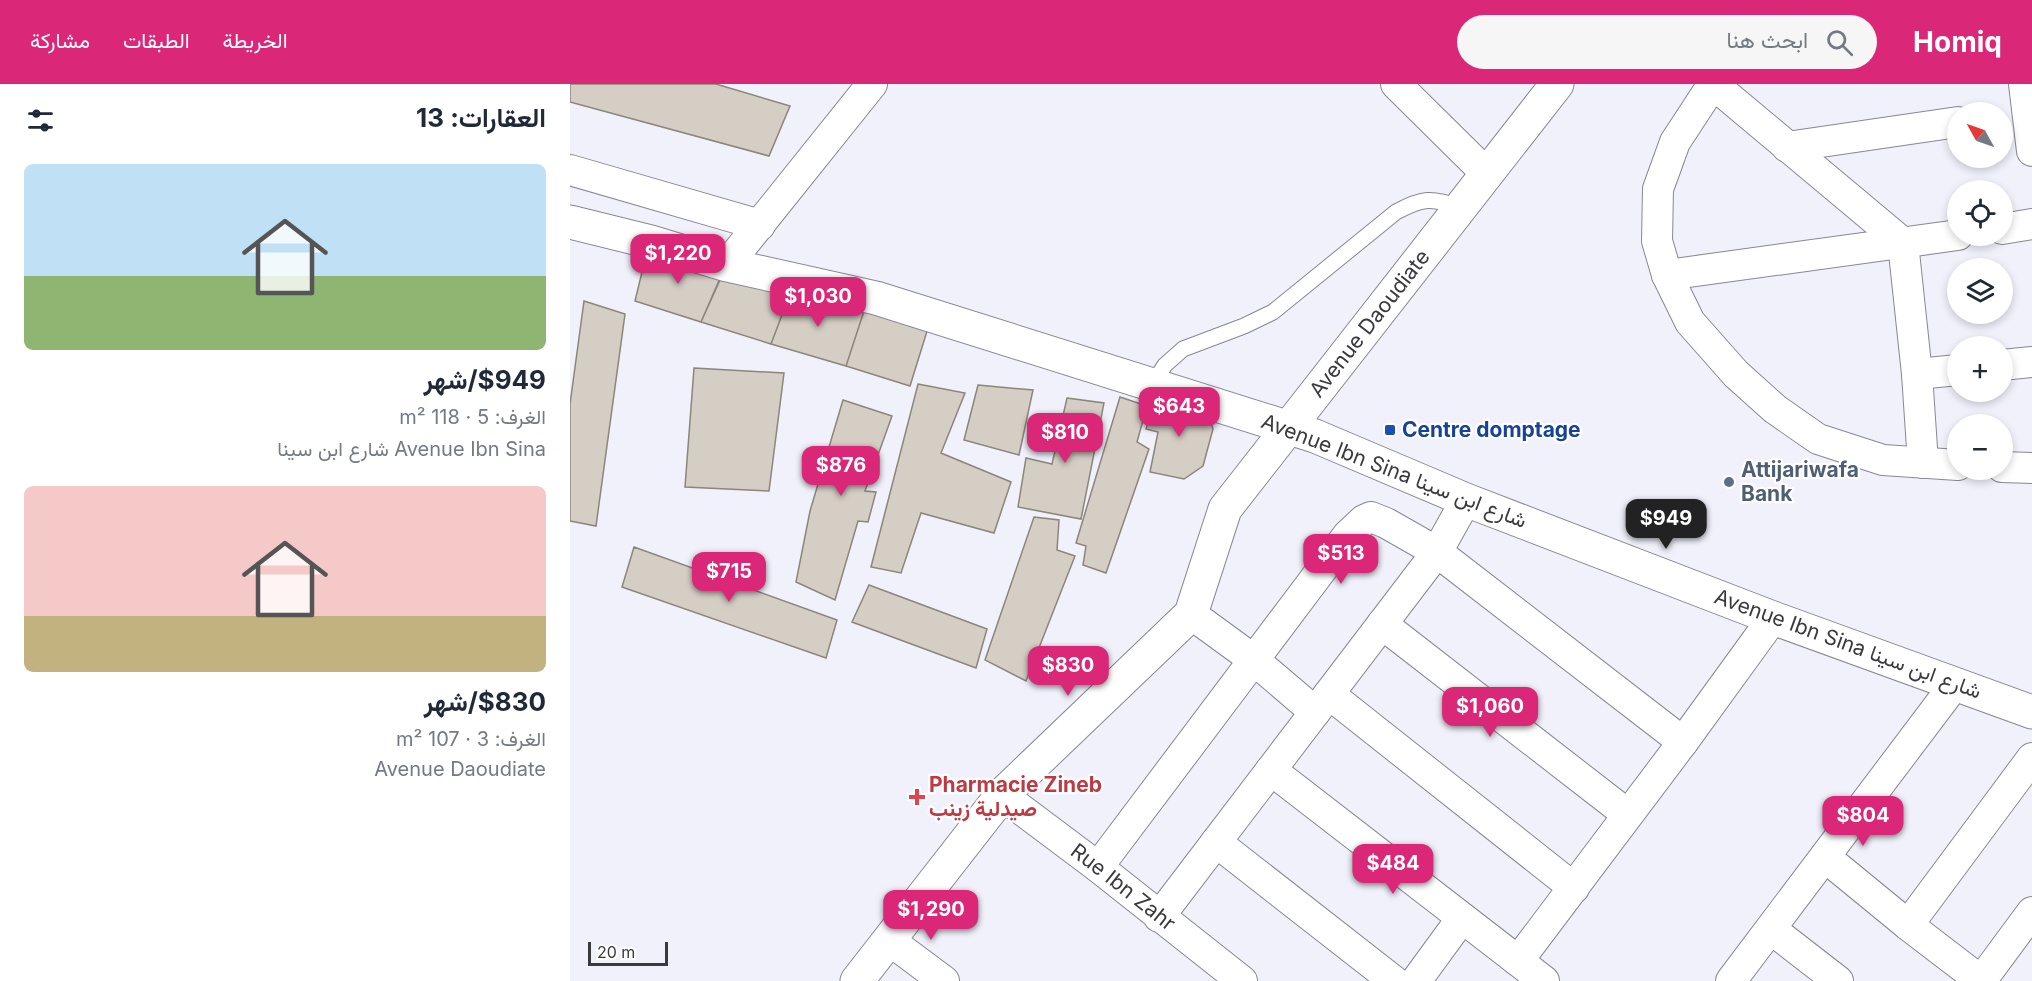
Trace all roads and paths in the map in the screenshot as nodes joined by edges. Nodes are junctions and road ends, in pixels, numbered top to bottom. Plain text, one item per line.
1 (872, 84) edge
2 (1396, 84) edge
3 (1557, 84) edge
4 (2018, 104) edge
5 (1947, 124) edge
6 (1787, 147) junction
7 (2032, 151) edge
8 (570, 170) edge
9 (1486, 173) junction
10 (1460, 207) junction
11 (570, 222) edge
12 (2032, 224) edge
13 (760, 225) junction
14 (2013, 227) edge
15 (1947, 237) edge
16 (1902, 243) junction
17 (727, 265) junction
18 (1667, 275) junction
19 (2032, 362) edge
20 (2013, 364) edge
21 (1947, 371) edge
22 (1917, 374) junction
23 (1152, 385) junction
24 (1287, 427) junction
25 (1923, 463) junction
26 (1947, 464) edge
27 (2013, 467) edge
28 (2032, 468) edge
29 (1466, 500) junction
30 (1437, 552) junction
31 (1191, 614) junction
32 (1773, 618) junction
33 (1382, 624) junction
34 (1254, 660) junction
35 (1955, 684) junction
36 (1322, 703) junction
37 (2032, 712) edge
38 (1683, 742) junction
39 (2032, 758) edge
40 (1271, 771) junction
41 (1002, 795) junction
42 (1627, 814) junction
43 (1216, 842) junction
44 (1825, 856) junction
45 (1098, 867) junction
46 (1574, 888) junction
47 (2032, 912) edge
48 (1159, 917) junction
49 (1462, 918) junction
50 (1908, 925) junction
51 (1770, 929) junction
52 (889, 940) junction
53 (1518, 961) junction
54 (1208, 971) edge
55 (857, 981) edge
56 (944, 981) edge
57 (1242, 981) edge
58 (1394, 981) edge
59 (1416, 981) edge
60 (1544, 981) edge
61 (1731, 981) edge
62 (1838, 981) edge
63 (1981, 981) edge

1 - 13 street
2 - 9 street
3 - 9 street, Avenue Daoudiate
4 - 7 street
5 - 6 street
6 - 16 street
6 - 18 street
8 - 13 street
9 - 10 street, Avenue Daoudiate
10 - 23 lane
10 - 24 street, Avenue Daoudiate
11 - 17 street, Avenue Ibn Sina شارع ابن سينا
12 - 14 street
13 - 17 street
15 - 16 street
16 - 18 street
16 - 22 street
17 - 23 street, Avenue Ibn Sina شارع ابن سينا
18 - 25 street
19 - 20 street
21 - 22 street
22 - 25 street
23 - 24 street, Avenue Ibn Sina شارع ابن سينا
24 - 29 street, Avenue Ibn Sina شارع ابن سينا
24 - 31 street, Avenue Daoudiate
25 - 26 street
27 - 28 street
29 - 30 street
29 - 32 street, Avenue Ibn Sina شارع ابن سينا
30 - 33 street
30 - 34 street
30 - 38 street
31 - 34 street
31 - 41 street, Avenue Daoudiate
32 - 35 street, Avenue Ibn Sina شارع ابن سينا
32 - 38 street
33 - 36 street
33 - 42 street
34 - 36 street
34 - 45 street
35 - 37 street, Avenue Ibn Sina شارع ابن سينا
35 - 44 street
36 - 40 street
36 - 46 street
38 - 42 street
39 - 50 street
40 - 43 street
40 - 49 street
41 - 45 street, Rue Ibn Zahr
41 - 52 street, Avenue Daoudiate
42 - 46 street
43 - 48 street
43 - 58 street
44 - 50 street
44 - 51 street
45 - 48 street, Rue Ibn Zahr
46 - 53 street
47 - 63 street
48 - 54 street, Rue Ibn Zahr
49 - 53 street
49 - 59 street
50 - 63 street
51 - 61 street
51 - 62 street
52 - 55 street, Avenue Daoudiate
52 - 56 street
53 - 60 street
54 - 57 street, Rue Ibn Zahr

